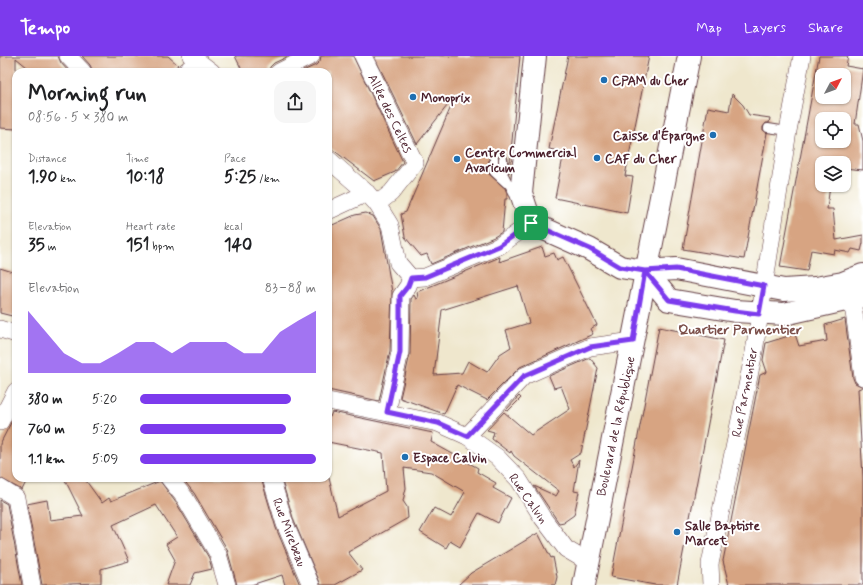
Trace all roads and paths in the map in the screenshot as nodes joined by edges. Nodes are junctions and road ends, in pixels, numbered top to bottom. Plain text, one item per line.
1 (68, 56) edge
2 (311, 56) edge
3 (363, 56) edge
4 (535, 56) edge
5 (689, 56) edge
6 (802, 56) edge
7 (79, 68) edge
8 (287, 68) edge
9 (768, 128) dead end
10 (788, 131) junction
11 (494, 158) dead end
12 (503, 159) dead end
13 (332, 163) edge
14 (508, 184) junction
15 (372, 199) junction
16 (332, 210) edge
17 (531, 223) junction
18 (645, 271) junction
19 (863, 275) edge
20 (411, 278) junction
21 (764, 286) junction
22 (856, 299) edge
23 (759, 314) junction
24 (0, 328) edge
25 (12, 332) edge
26 (633, 341) junction
27 (863, 377) edge
28 (12, 399) edge
29 (332, 402) edge
30 (387, 412) junction
31 (0, 422) edge
32 (467, 436) junction
33 (172, 482) edge
34 (272, 482) edge
35 (0, 488) edge
36 (588, 562) junction
37 (32, 585) edge
38 (227, 585) edge
39 (311, 585) edge
40 (584, 585) edge
41 (711, 585) edge

1 - 7 street
2 - 8 street
3 - 15 street, Allée des Celtes
4 - 17 main road
5 - 18 main road, Boulevard de la République
6 - 10 street, Rue Parmentier
9 - 10 lane
10 - 21 street, Rue Parmentier
11 - 14 lane
12 - 14 lane
13 - 15 street
14 - 17 lane
15 - 16 street
15 - 20 street
17 - 18 main road
17 - 20 street
18 - 21 main road
18 - 23 main road
18 - 26 main road, Boulevard de la République
19 - 21 main road
20 - 30 street
21 - 23 street, Rue Parmentier
22 - 23 main road
22 - 27 street
23 - 41 street, Rue Parmentier
24 - 25 street
26 - 32 street
26 - 36 main road, Boulevard de la République
28 - 31 street
29 - 30 street, Rue Calvin
30 - 32 street, Rue Calvin
32 - 36 street, Rue Calvin
33 - 38 street
34 - 39 street, Rue Mirebeau
35 - 37 street
36 - 40 main road, Boulevard de la République

